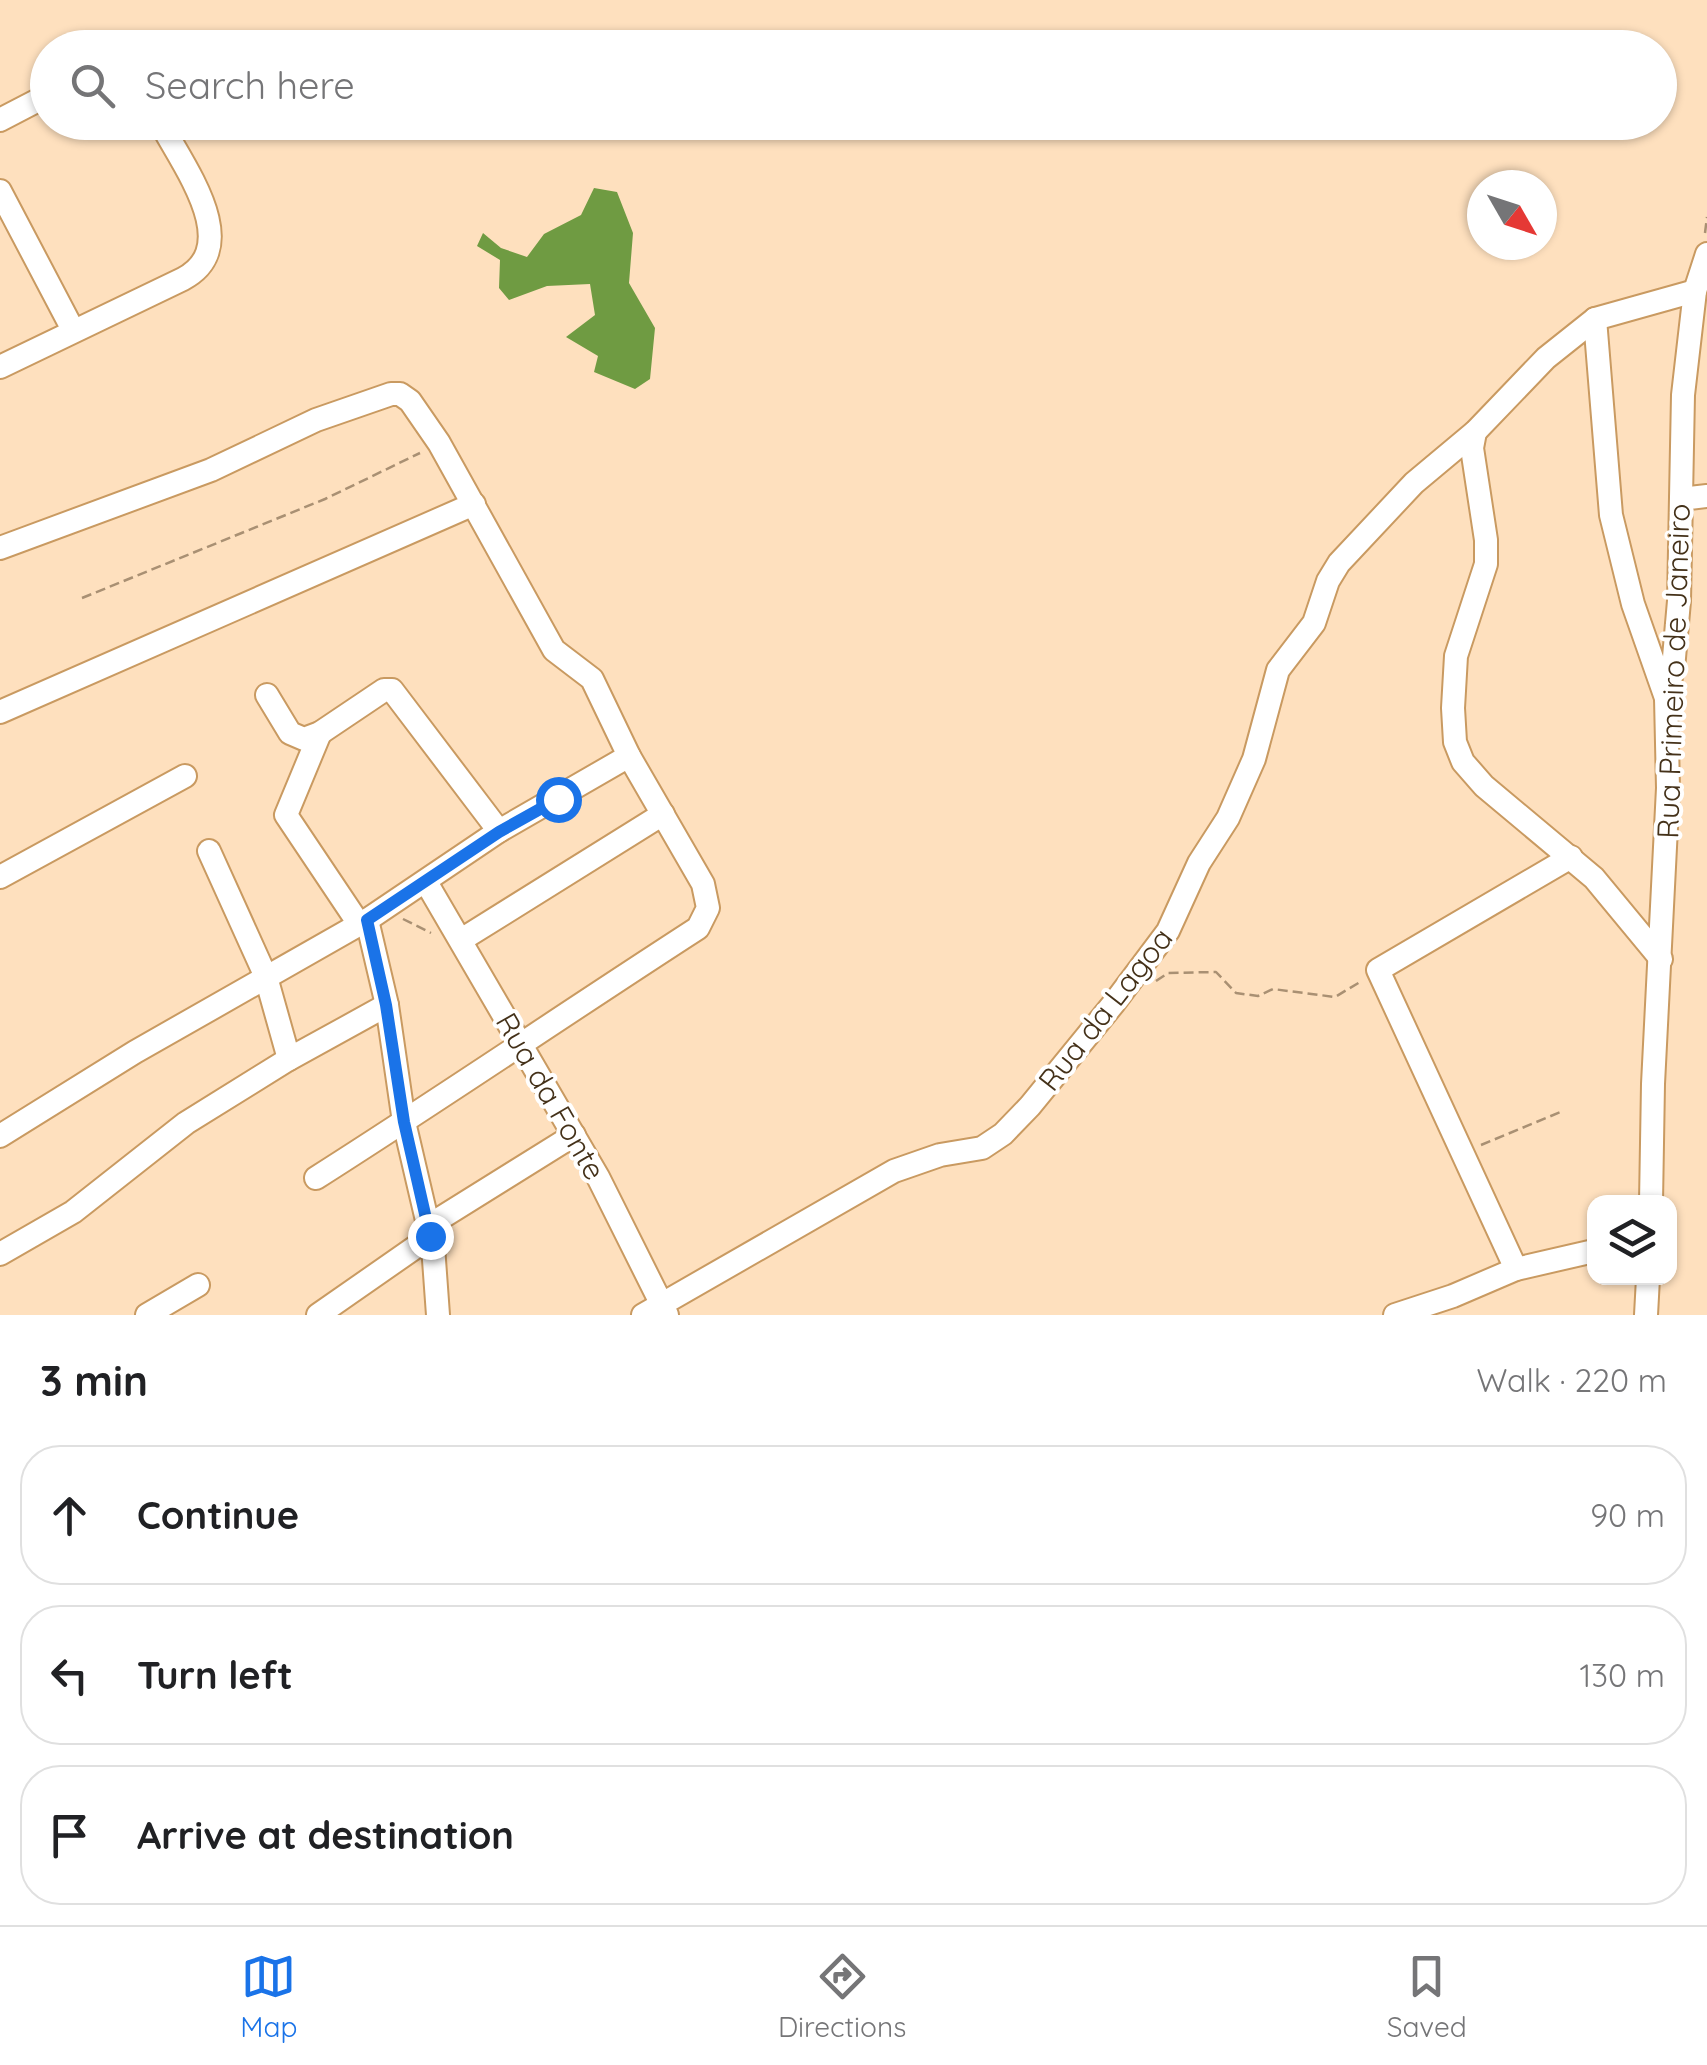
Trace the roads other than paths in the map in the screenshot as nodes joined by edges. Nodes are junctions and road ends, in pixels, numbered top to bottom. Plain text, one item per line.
1 (30, 104) edge
2 (0, 120) edge
3 (169, 140) edge
4 (0, 191) edge
5 (1704, 259) edge
6 (1695, 290) junction
7 (1596, 319) junction
8 (74, 330) junction
9 (0, 367) edge
10 (1475, 432) junction
11 (1707, 496) edge
12 (1681, 499) junction
13 (474, 504) junction
14 (0, 548) edge
15 (267, 695) dead end
16 (1666, 698) junction
17 (0, 712) edge
18 (320, 733) junction
19 (629, 756) junction
20 (185, 776) dead end
21 (663, 814) junction
22 (499, 832) junction
23 (208, 850) dead end
24 (1571, 857) junction
25 (0, 877) edge
26 (426, 882) junction
27 (369, 918) junction
28 (460, 940) junction
29 (1661, 959) junction
30 (266, 977) junction
31 (386, 1005) junction
32 (520, 1044) junction
33 (289, 1059) junction
34 (404, 1122) junction
35 (574, 1135) junction
36 (0, 1136) edge
37 (316, 1178) dead end
38 (1651, 1195) edge
39 (430, 1232) junction
40 (1587, 1253) edge
41 (0, 1254) edge
42 (1516, 1269) junction
43 (198, 1285) dead end
44 (1648, 1285) edge
45 (657, 1312) edge
46 (147, 1315) edge
47 (318, 1315) edge
48 (438, 1315) edge
49 (1395, 1315) edge
50 (1646, 1315) edge

1 - 2 street
3 - 8 street
4 - 8 street
5 - 6 street, Rua Primeiro de Janeiro
6 - 7 street
6 - 12 street, Rua Primeiro de Janeiro
7 - 10 street, Rua da Lagoa
7 - 16 street
8 - 9 street
10 - 24 street
10 - 45 street, Rua da Lagoa
11 - 12 street
12 - 16 street, Rua Primeiro de Janeiro
13 - 14 street
13 - 17 street
13 - 19 street
15 - 18 street
16 - 29 street, Rua Primeiro de Janeiro
18 - 22 street
18 - 27 street
19 - 21 street
19 - 22 street
20 - 25 street
21 - 28 street
21 - 32 street
22 - 26 street
23 - 30 street
24 - 29 street
24 - 42 street
26 - 27 street
26 - 28 street, Rua da Fonte
27 - 30 street
27 - 31 street
28 - 32 street, Rua da Fonte
29 - 38 street, Rua Primeiro de Janeiro
30 - 33 street
30 - 36 street
31 - 33 street
31 - 34 street
32 - 34 street
32 - 35 street, Rua da Fonte
33 - 41 street
34 - 37 street
34 - 39 street
35 - 39 street
35 - 45 street, Rua da Fonte
39 - 47 street
39 - 48 street
40 - 42 street
42 - 49 street
43 - 46 street
44 - 50 street

